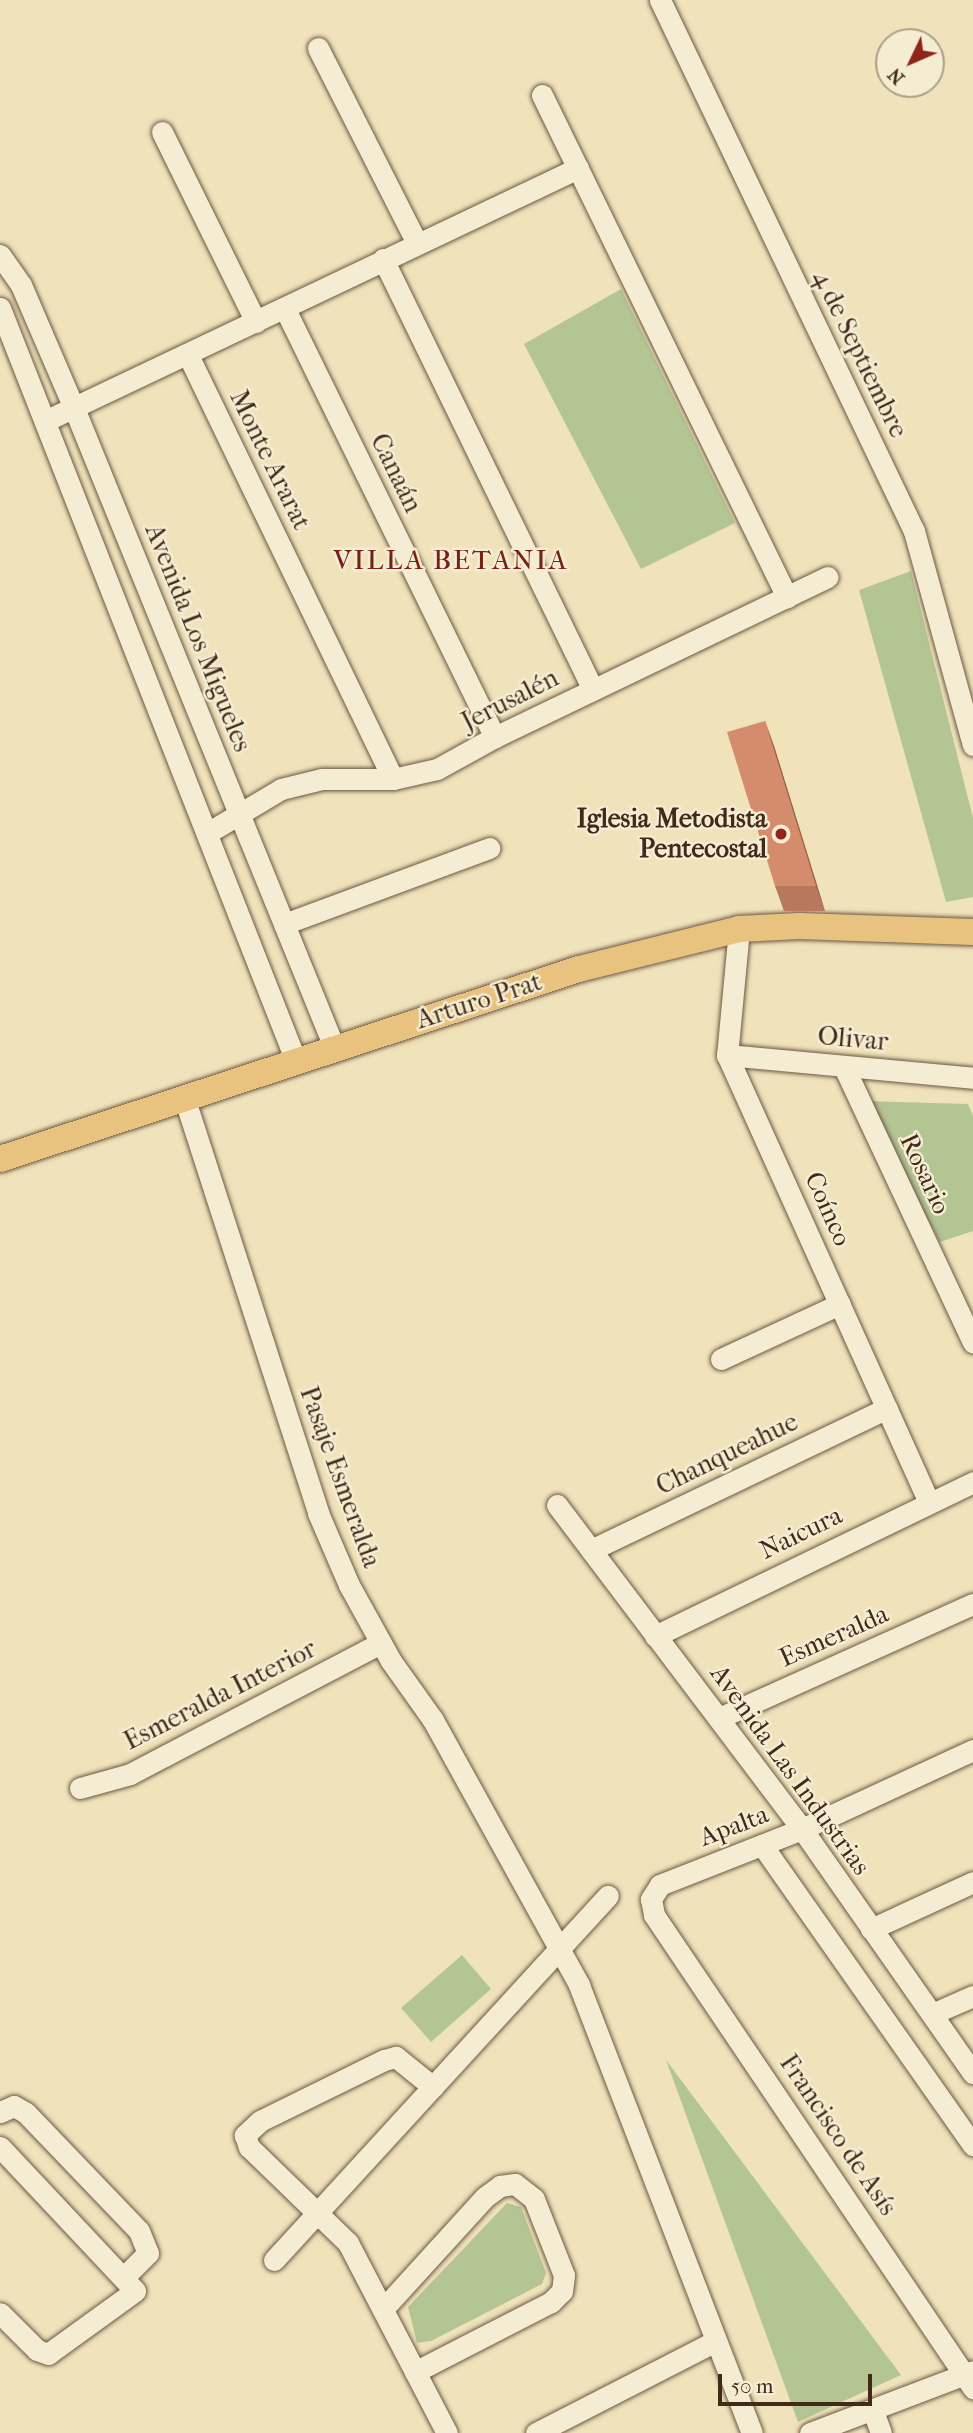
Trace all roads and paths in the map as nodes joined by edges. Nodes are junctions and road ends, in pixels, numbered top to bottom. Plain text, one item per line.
1 (660, 0) edge
2 (318, 48) dead end
3 (542, 95) dead end
4 (162, 132) dead end
5 (578, 168) junction
6 (417, 243) junction
7 (0, 255) edge
8 (383, 259) junction
9 (0, 308) edge
10 (285, 309) junction
11 (256, 322) junction
12 (188, 355) junction
13 (74, 408) junction
14 (45, 421) junction
15 (828, 578) dead end
16 (787, 597) junction
17 (593, 690) junction
18 (495, 737) junction
19 (973, 745) edge
20 (393, 779) junction
21 (239, 811) junction
22 (209, 832) junction
23 (489, 848) dead end
24 (284, 924) junction
25 (740, 929) junction
26 (973, 932) edge
27 (334, 1047) junction
28 (727, 1055) junction
29 (295, 1059) junction
30 (845, 1067) junction
31 (973, 1078) edge
32 (184, 1097) junction
33 (0, 1159) edge
34 (840, 1304) junction
35 (967, 1313) edge
36 (973, 1342) edge
37 (721, 1359) dead end
38 (887, 1408) junction
39 (973, 1482) edge
40 (929, 1502) junction
41 (557, 1505) dead end
42 (591, 1550) junction
43 (973, 1604) edge
44 (655, 1636) junction
45 (381, 1643) junction
46 (719, 1718) junction
47 (973, 1750) edge
48 (80, 1788) dead end
49 (802, 1829) junction
50 (762, 1845) junction
51 (973, 1882) edge
52 (608, 1896) dead end
53 (654, 1915) joint
54 (872, 1929) junction
55 (558, 1951) junction
56 (973, 1996) edge
57 (932, 2014) junction
58 (973, 2073) edge
59 (433, 2087) junction
60 (0, 2112) edge
61 (973, 2145) edge
62 (0, 2147) edge
63 (317, 2212) junction
64 (274, 2260) dead end
65 (129, 2285) junction
66 (383, 2309) junction
67 (0, 2313) edge
68 (716, 2341) junction
69 (415, 2372) junction
70 (971, 2378) edge
71 (873, 2411) junction
72 (447, 2433) edge
73 (536, 2433) edge
74 (752, 2433) edge
75 (810, 2433) edge
76 (881, 2433) edge

1 - 19 street, 4 de Septiembre
2 - 6 street
3 - 5 street
4 - 11 street
5 - 6 street
5 - 16 street
6 - 8 street
7 - 13 street, Avenida Los Migueles
8 - 10 street
8 - 17 street
9 - 14 street
10 - 11 street
10 - 18 street, Canaán
11 - 12 street
12 - 13 street
12 - 20 street, Monte Ararat
13 - 14 street
13 - 21 street, Avenida Los Migueles
14 - 22 street
15 - 16 street, Jerusalén
16 - 17 street, Jerusalén
17 - 18 street, Jerusalén
18 - 20 street, Jerusalén
20 - 21 street, Jerusalén
21 - 22 street, Jerusalén
21 - 24 street, Avenida Los Migueles
22 - 29 street
23 - 24 street
24 - 27 street, Avenida Los Migueles
25 - 26 main road, Arturo Prat
25 - 27 main road, Arturo Prat
25 - 28 street
27 - 29 main road, Arturo Prat
28 - 30 street, Olivar
28 - 34 street, Coínco
29 - 32 main road, Arturo Prat
30 - 31 street, Olivar
30 - 35 street, Rosario
32 - 33 main road, Arturo Prat
32 - 45 street, Pasaje Esmeralda
34 - 37 street
34 - 38 street, Coínco
35 - 36 street, Rosario
38 - 40 street, Coínco
38 - 42 street, Chanqueahue
39 - 40 street, Naicura
40 - 44 street, Naicura
41 - 42 street, Avenida Las Industrias
42 - 44 street, Avenida Las Industrias
43 - 46 street, Esmeralda
44 - 46 street, Avenida Las Industrias
45 - 48 street, Esmeralda Interior
45 - 55 street, Pasaje Esmeralda
46 - 49 street, Avenida Las Industrias
47 - 49 street, Apalta
49 - 50 street, Apalta
49 - 54 street, Avenida Las Industrias
50 - 53 street, Apalta
50 - 61 street
51 - 54 street
52 - 55 street
53 - 70 street, Francisco de Asís
54 - 57 street, Avenida Las Industrias
55 - 59 street
55 - 68 street, Pasaje Esmeralda
56 - 57 street
57 - 58 street, Avenida Las Industrias
59 - 63 street
59 - 63 street
60 - 65 street
62 - 65 street
63 - 64 street
63 - 66 street
65 - 67 street
66 - 69 street
66 - 69 street
68 - 73 street
68 - 74 street, Pasaje Esmeralda
69 - 72 street
70 - 71 street
71 - 75 street
71 - 76 street

